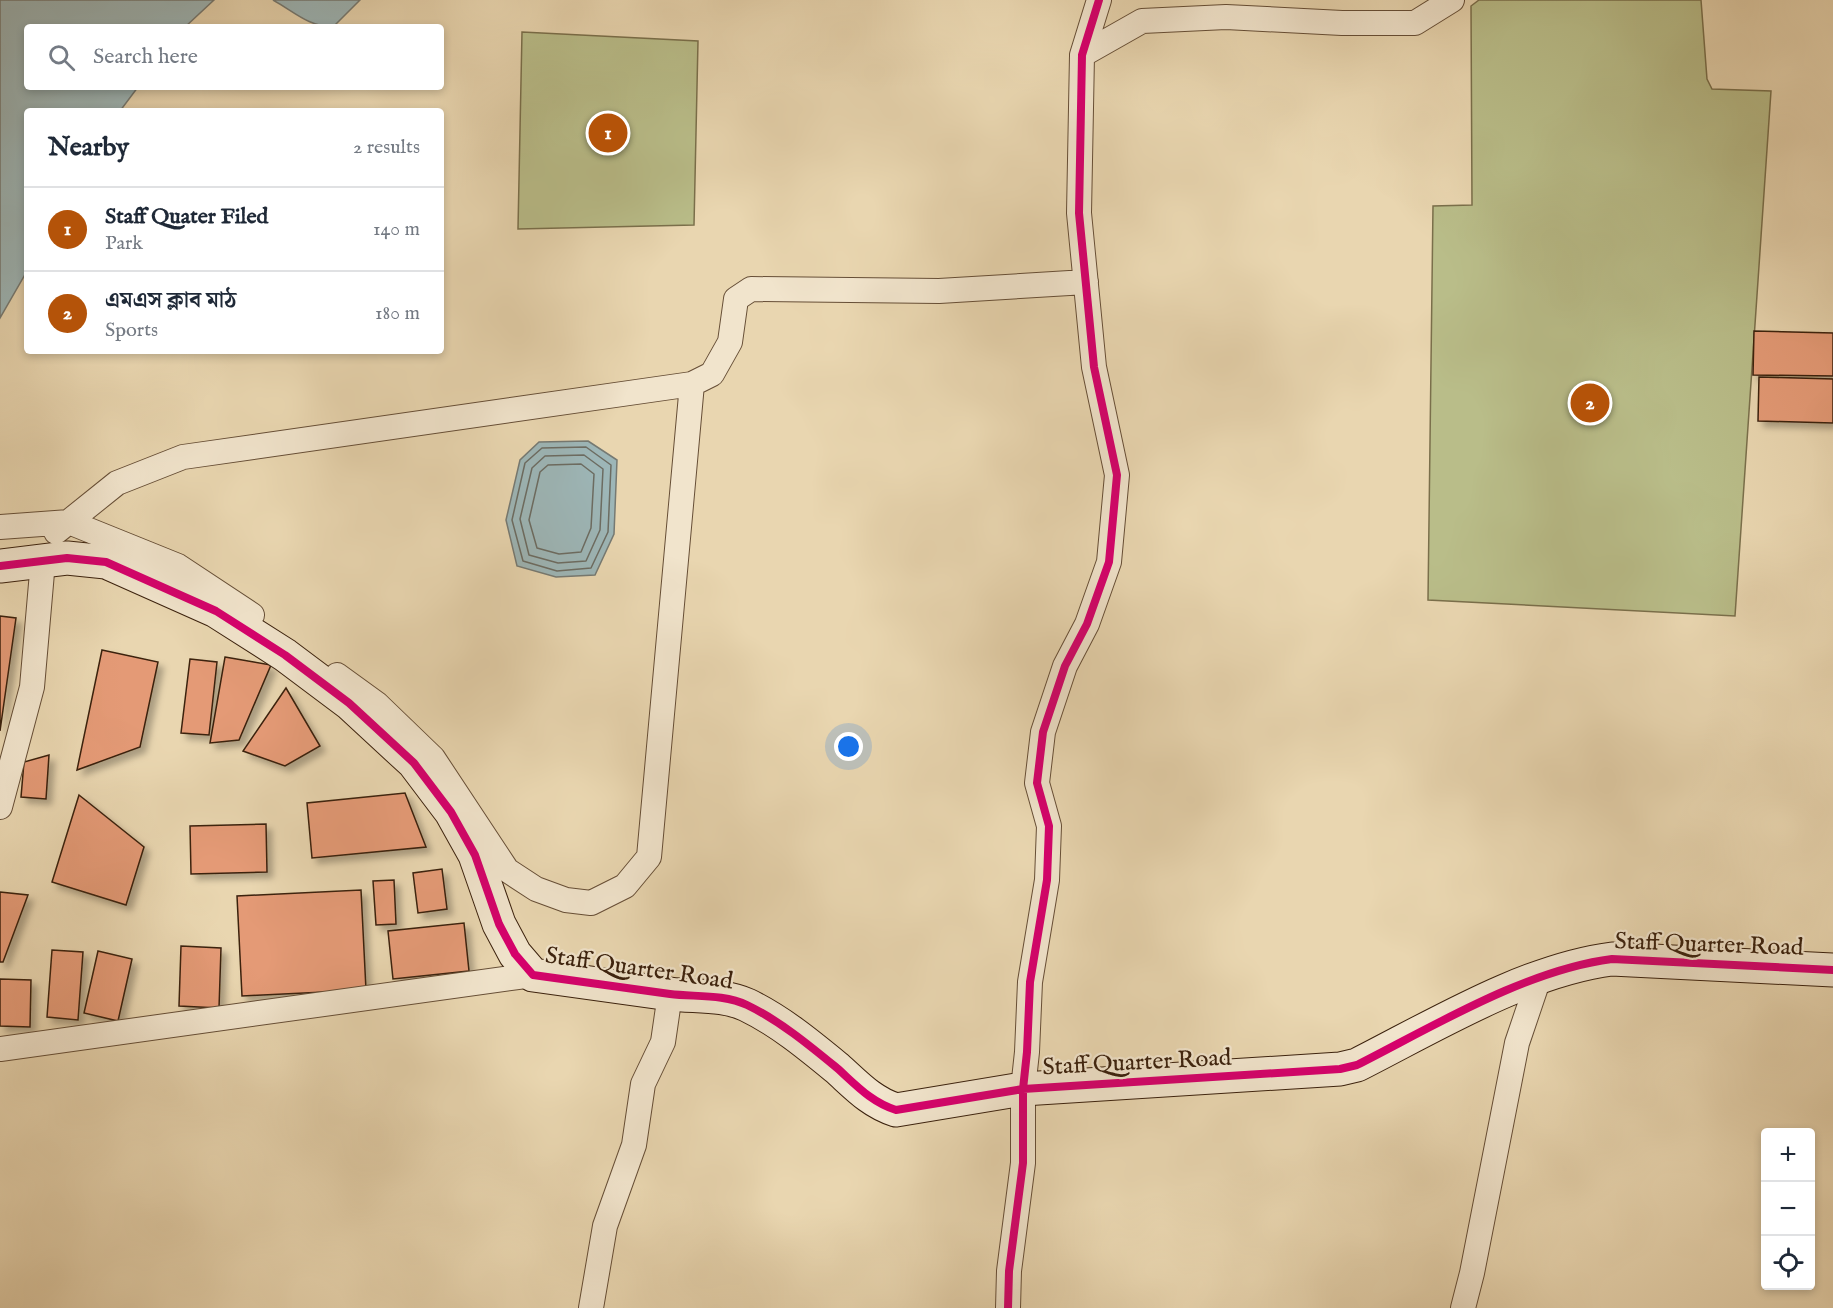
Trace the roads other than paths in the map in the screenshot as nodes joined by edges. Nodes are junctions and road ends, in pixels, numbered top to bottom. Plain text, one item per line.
1 (1099, 0) edge
2 (1452, 0) edge
3 (1082, 55) junction
4 (1086, 282) junction
5 (692, 384) junction
6 (0, 527) edge
7 (63, 527) junction
8 (43, 561) junction
9 (0, 566) edge
10 (0, 807) edge
11 (1833, 970) edge
12 (533, 975) junction
13 (1539, 978) junction
14 (670, 994) junction
15 (0, 1049) edge
16 (1023, 1089) junction
17 (591, 1308) edge
18 (1008, 1308) edge
19 (1462, 1308) edge

1 - 3 street
2 - 3 street
3 - 4 street
4 - 5 street
4 - 16 street
5 - 7 street
5 - 7 street
6 - 7 street
8 - 9 street, Staff Quarter Road
8 - 10 street
8 - 12 street, Staff Quarter Road
11 - 13 street, Staff Quarter Road
12 - 14 street, Staff Quarter Road
12 - 15 street
13 - 16 street, Staff Quarter Road
13 - 19 street
14 - 16 street, Staff Quarter Road
14 - 17 street
16 - 18 street

